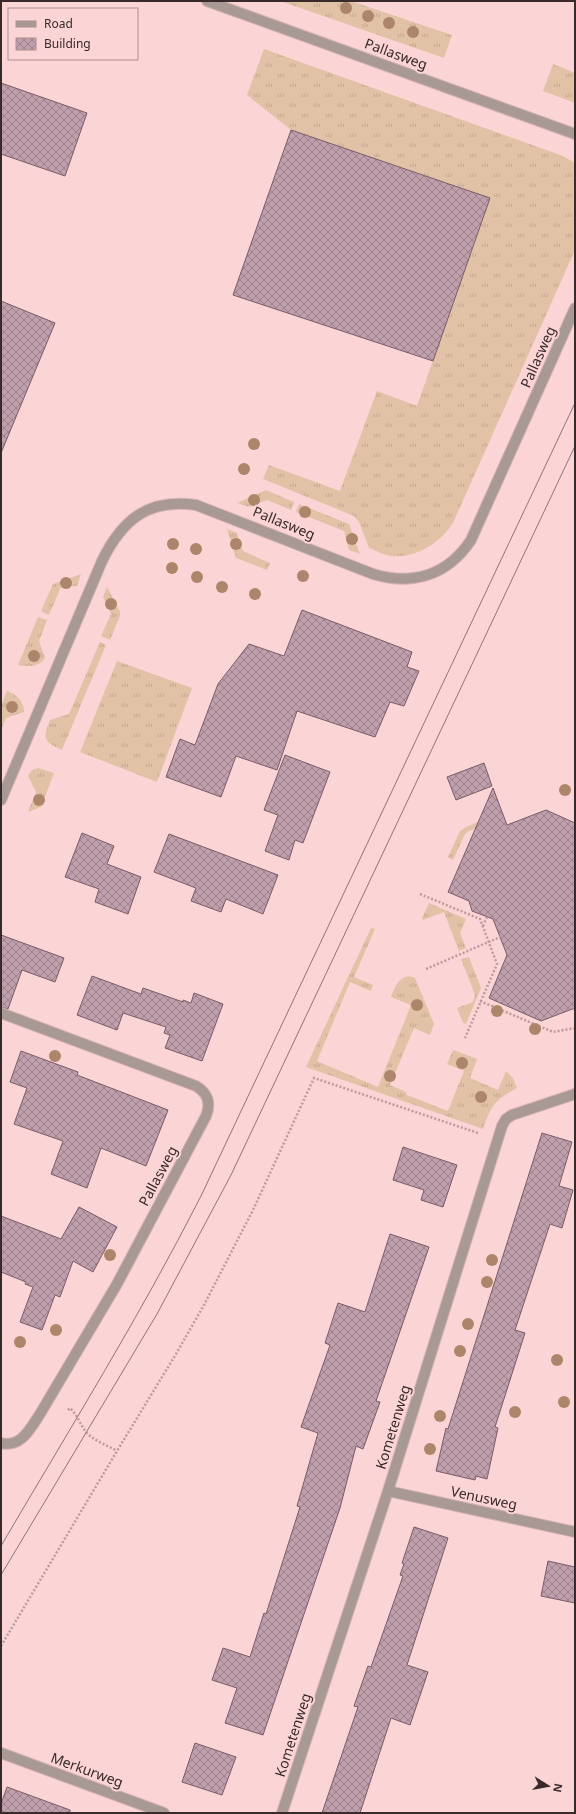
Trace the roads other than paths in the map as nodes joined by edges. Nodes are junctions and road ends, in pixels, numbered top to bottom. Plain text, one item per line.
1 (207, 1) edge
2 (575, 134) edge
3 (575, 308) edge
4 (1, 800) edge
5 (1, 1013) edge
6 (575, 1094) edge
7 (1, 1443) edge
8 (388, 1491) junction
9 (575, 1532) edge
10 (1, 1753) edge
11 (164, 1813) edge
12 (282, 1813) edge

1 - 2 street, Pallasweg
3 - 4 street, Pallasweg
5 - 7 street, Pallasweg
6 - 8 street, Kometenweg
8 - 9 street, Venusweg
8 - 12 street, Kometenweg
10 - 11 street, Merkurweg

